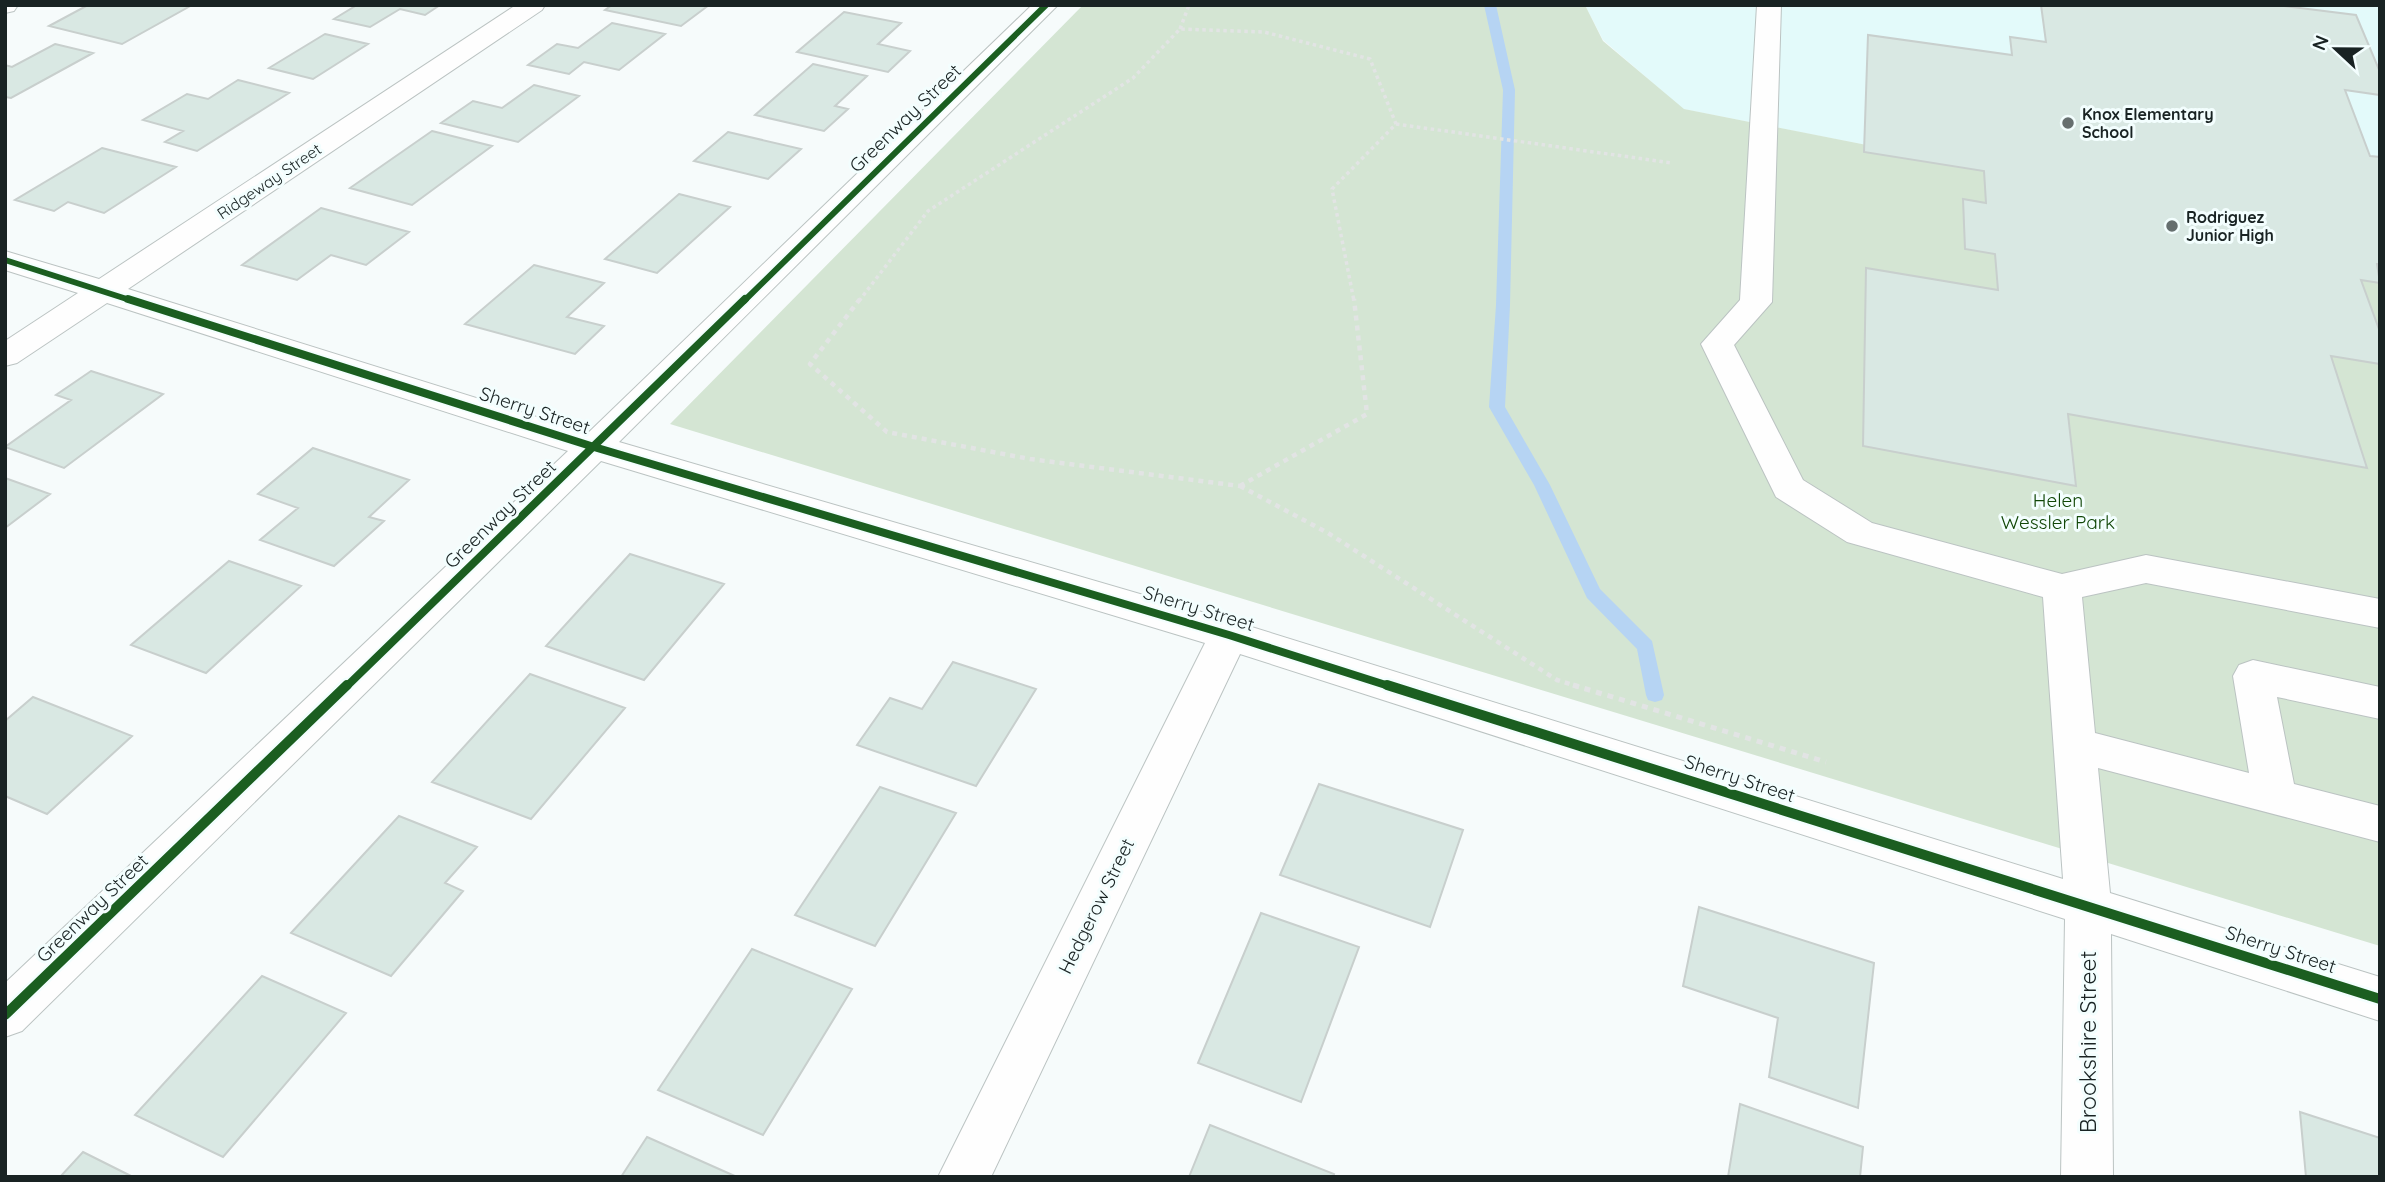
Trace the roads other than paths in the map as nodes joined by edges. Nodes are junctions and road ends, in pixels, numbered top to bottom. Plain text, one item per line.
1 (533, 5) edge
2 (1046, 5) edge
3 (1769, 5) edge
4 (5, 260) edge
5 (104, 291) junction
6 (5, 356) edge
7 (594, 447) junction
8 (2062, 588) junction
9 (2380, 614) edge
10 (1229, 635) junction
11 (2380, 704) edge
12 (2074, 745) junction
13 (2275, 797) junction
14 (2380, 824) edge
15 (2088, 906) junction
16 (2380, 999) edge
17 (5, 1015) edge
18 (964, 1177) edge
19 (2087, 1177) edge

1 - 5 street, Ridgeway Street
2 - 7 street, Greenway Street
3 - 8 street
4 - 5 street, Sherry Street
5 - 6 street, Ridgeway Street
5 - 7 street, Sherry Street
7 - 10 street, Sherry Street
7 - 17 street, Greenway Street
8 - 9 street
8 - 12 street, Brookshire Street
10 - 15 street, Sherry Street
10 - 18 street, Hedgerow Street
11 - 13 street
12 - 13 street
12 - 15 street, Brookshire Street
13 - 14 street
15 - 16 street, Sherry Street
15 - 19 street, Brookshire Street

